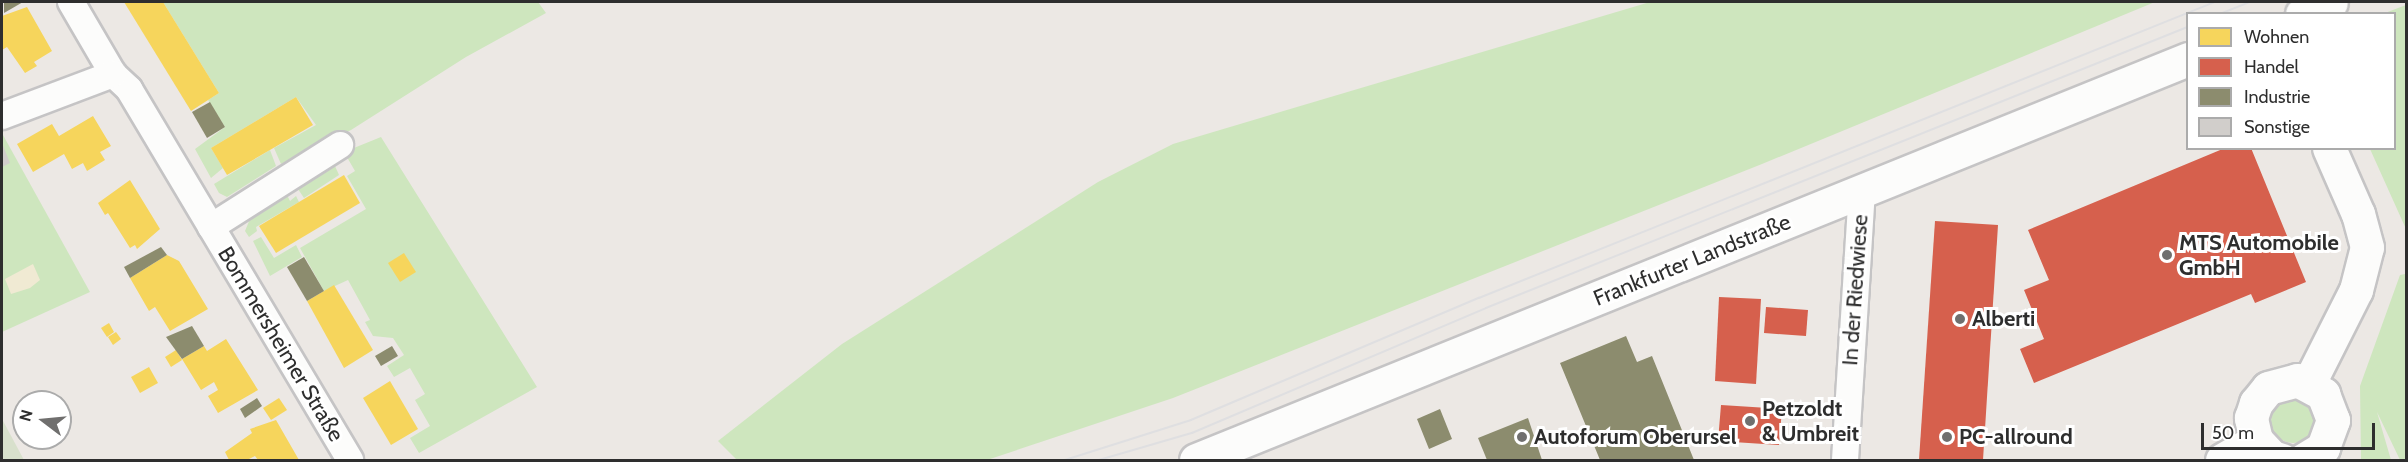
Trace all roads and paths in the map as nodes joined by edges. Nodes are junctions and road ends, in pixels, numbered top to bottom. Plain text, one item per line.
1 (71, 2) edge
2 (2331, 2) edge
3 (2307, 12) edge
4 (2186, 59) edge
5 (113, 74) junction
6 (2, 116) edge
7 (340, 145) dead end
8 (2329, 150) edge
9 (1862, 191) junction
10 (212, 227) junction
11 (2309, 384) junction
12 (2256, 440) junction
13 (2313, 458) edge
14 (350, 460) edge
15 (1196, 460) edge
16 (1845, 460) edge
17 (2222, 460) edge
18 (2282, 460) edge

1 - 5 street, Bommersheimer Straße
2 - 3 main road
4 - 9 main road, Frankfurter Landstraße
5 - 6 street
5 - 10 street, Bommersheimer Straße
7 - 10 street, Bommersheimer Straße
8 - 11 main road
9 - 15 main road, Frankfurter Landstraße
9 - 16 street, In der Riedwiese
10 - 14 street, Bommersheimer Straße
11 - 12 main road
11 - 13 main road
12 - 17 main road
12 - 18 main road

